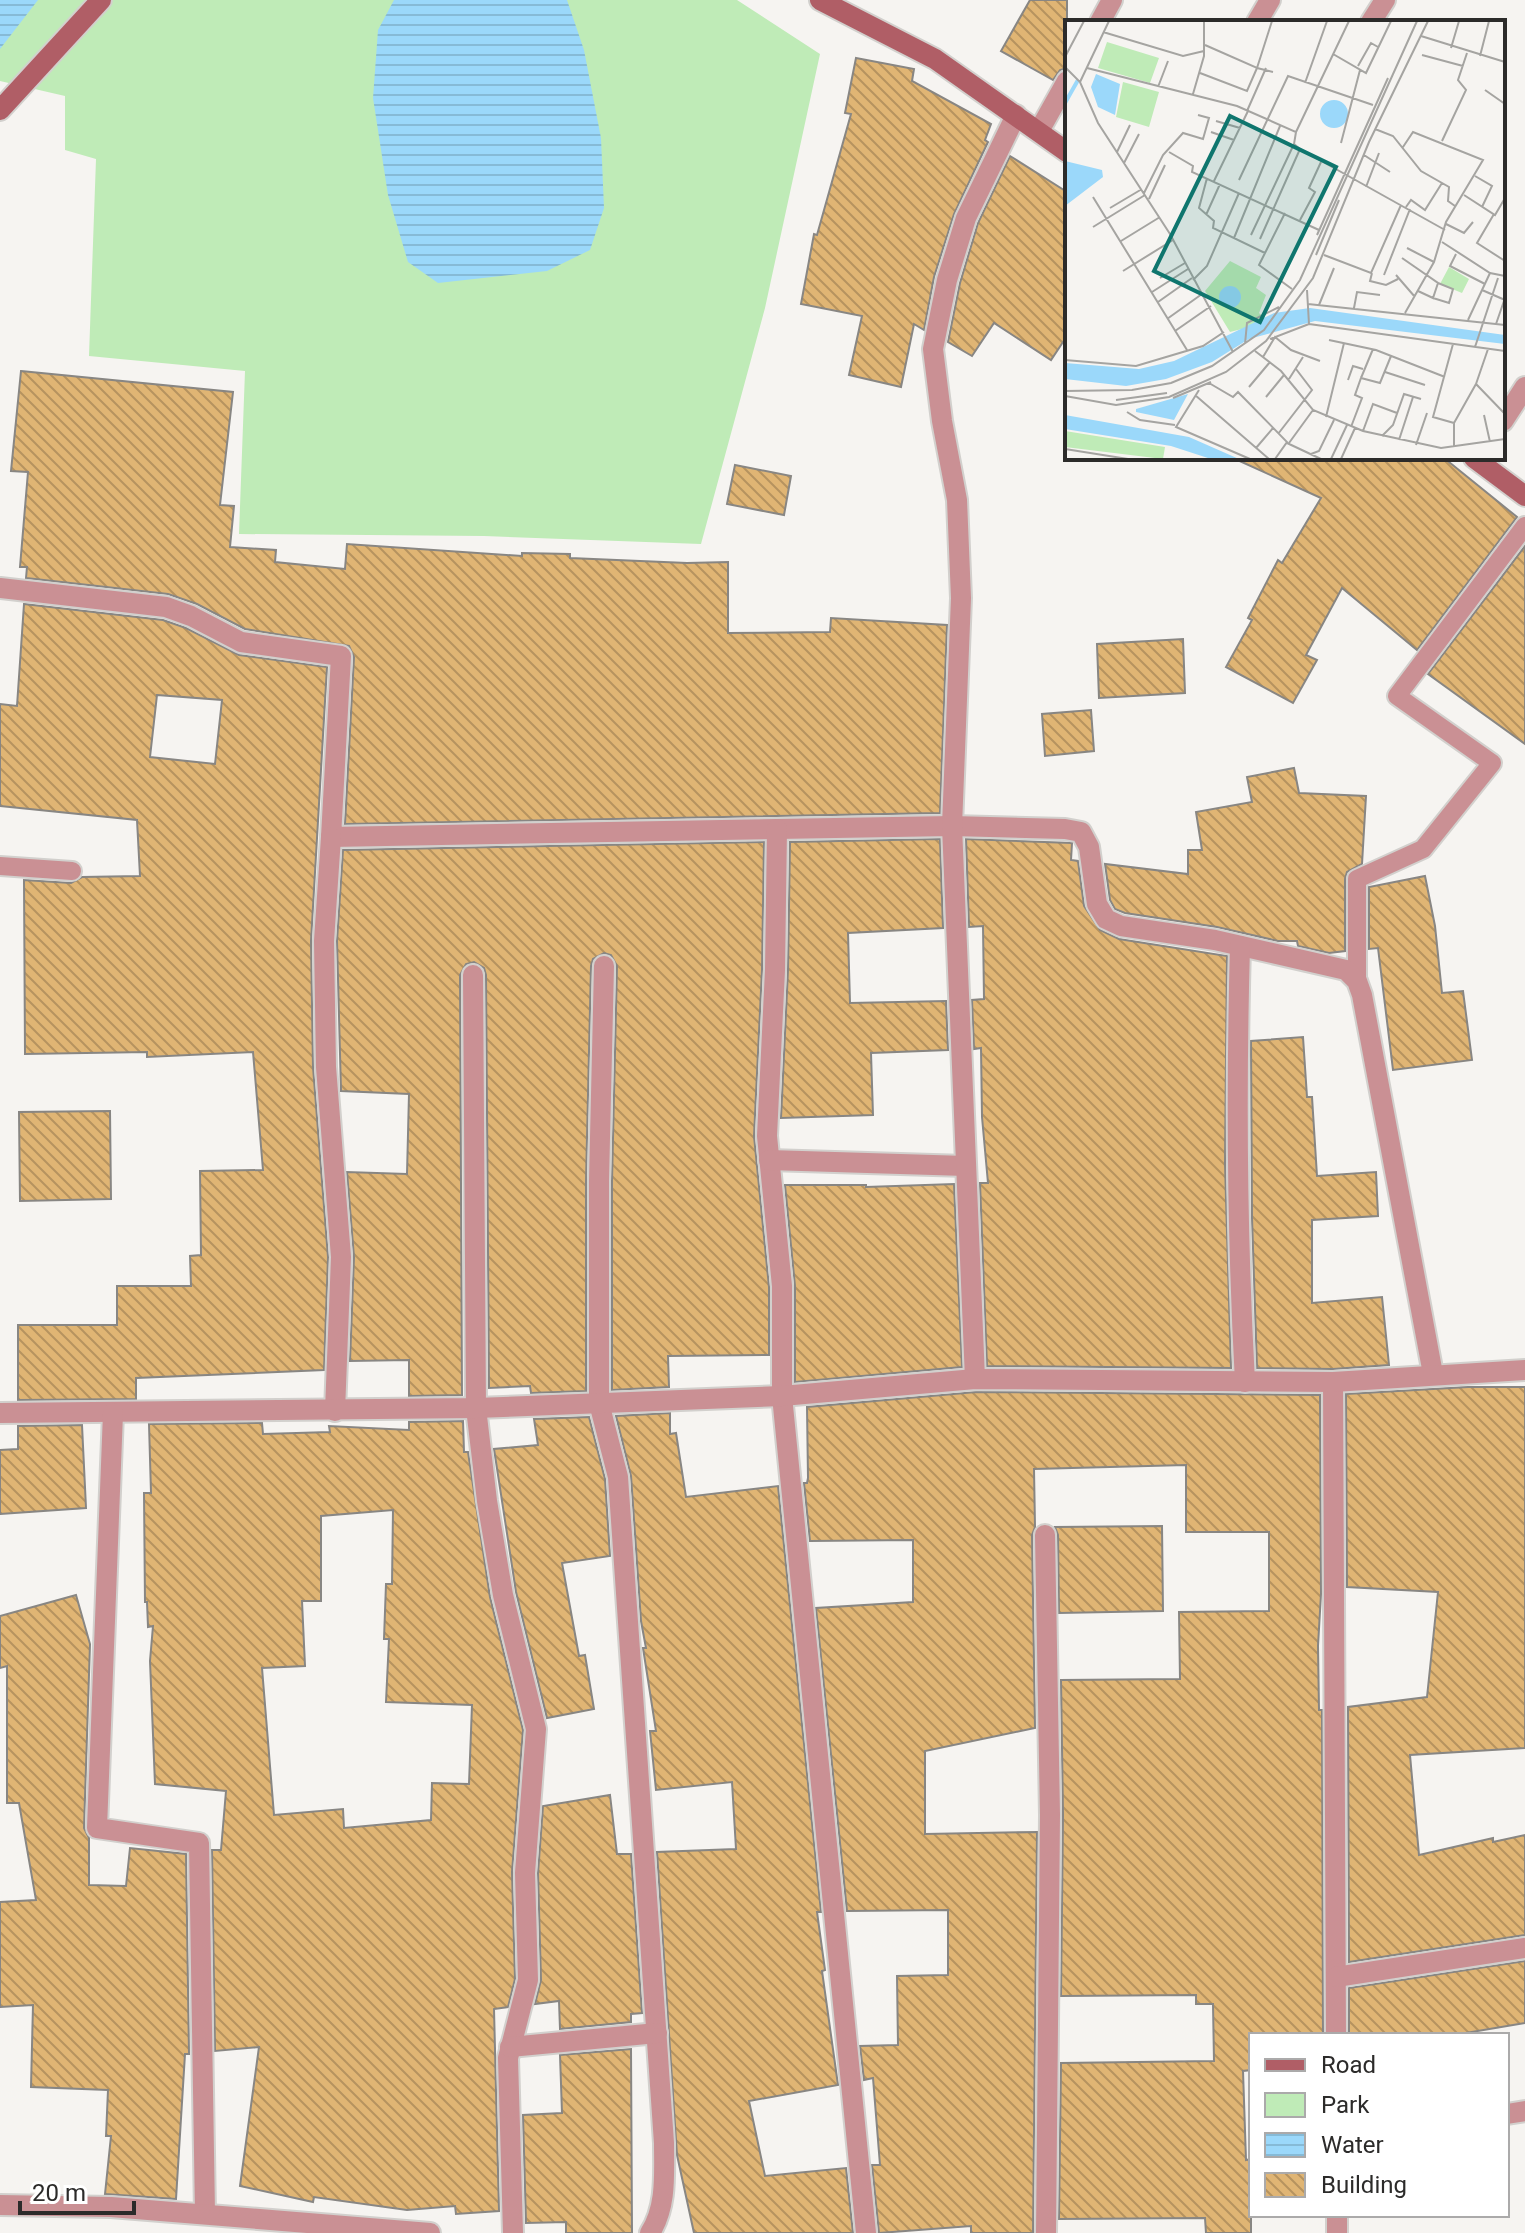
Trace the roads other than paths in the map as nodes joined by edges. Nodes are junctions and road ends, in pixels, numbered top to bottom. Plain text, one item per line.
1 (101, 0) edge
2 (1112, 0) edge
3 (1270, 0) edge
4 (1385, 0) edge
5 (826, 1) edge
6 (1101, 20) edge
7 (1258, 20) edge
8 (1372, 20) edge
9 (1065, 85) edge
10 (0, 110) edge
11 (1016, 115) junction
12 (1039, 131) junction
13 (1065, 150) edge
14 (1525, 387) edge
15 (1505, 418) edge
16 (1477, 460) edge
17 (1525, 496) edge
18 (1525, 526) edge
19 (0, 588) edge
20 (952, 826) junction
21 (777, 829) junction
22 (331, 837) junction
23 (0, 866) edge
24 (72, 871) dead end
25 (1240, 946) junction
26 (604, 966) dead end
27 (473, 975) dead end
28 (1357, 981) junction
29 (769, 1160) junction
30 (966, 1166) junction
31 (1525, 1370) edge
32 (1433, 1374) junction
33 (975, 1379) junction
34 (1245, 1382) junction
35 (1333, 1382) junction
36 (782, 1396) junction
37 (599, 1403) junction
38 (476, 1408) junction
39 (335, 1411) junction
40 (0, 1413) edge
41 (113, 1413) junction
42 (1045, 1535) dead end
43 (1525, 1948) edge
44 (1336, 1977) junction
45 (657, 2033) junction
46 (1336, 2033) edge
47 (510, 2047) junction
48 (0, 2205) edge
49 (205, 2214) junction
50 (430, 2233) edge
51 (513, 2233) edge
52 (650, 2233) edge
53 (866, 2233) edge
54 (1046, 2233) edge

1 - 10 street
2 - 6 street
3 - 7 street
4 - 8 street
5 - 11 street
9 - 12 street
11 - 12 street
11 - 20 street
12 - 13 street
14 - 15 street
16 - 17 street
18 - 28 lane
19 - 22 street
20 - 21 street
20 - 25 street
20 - 30 street
21 - 22 street
21 - 29 street
22 - 39 street
23 - 24 lane
25 - 28 street
25 - 34 street
26 - 37 street
27 - 38 street
28 - 32 street
29 - 30 street
29 - 36 street
30 - 33 street
31 - 32 street
32 - 35 street
33 - 34 street
33 - 36 street
34 - 35 street
35 - 44 street
36 - 37 street
36 - 53 street
37 - 38 street
37 - 45 street
38 - 39 street
38 - 47 street
39 - 41 street
40 - 41 street
41 - 49 street
42 - 54 street
43 - 44 street
44 - 46 street
45 - 47 street
45 - 52 street
47 - 51 street
48 - 49 street
49 - 50 street

